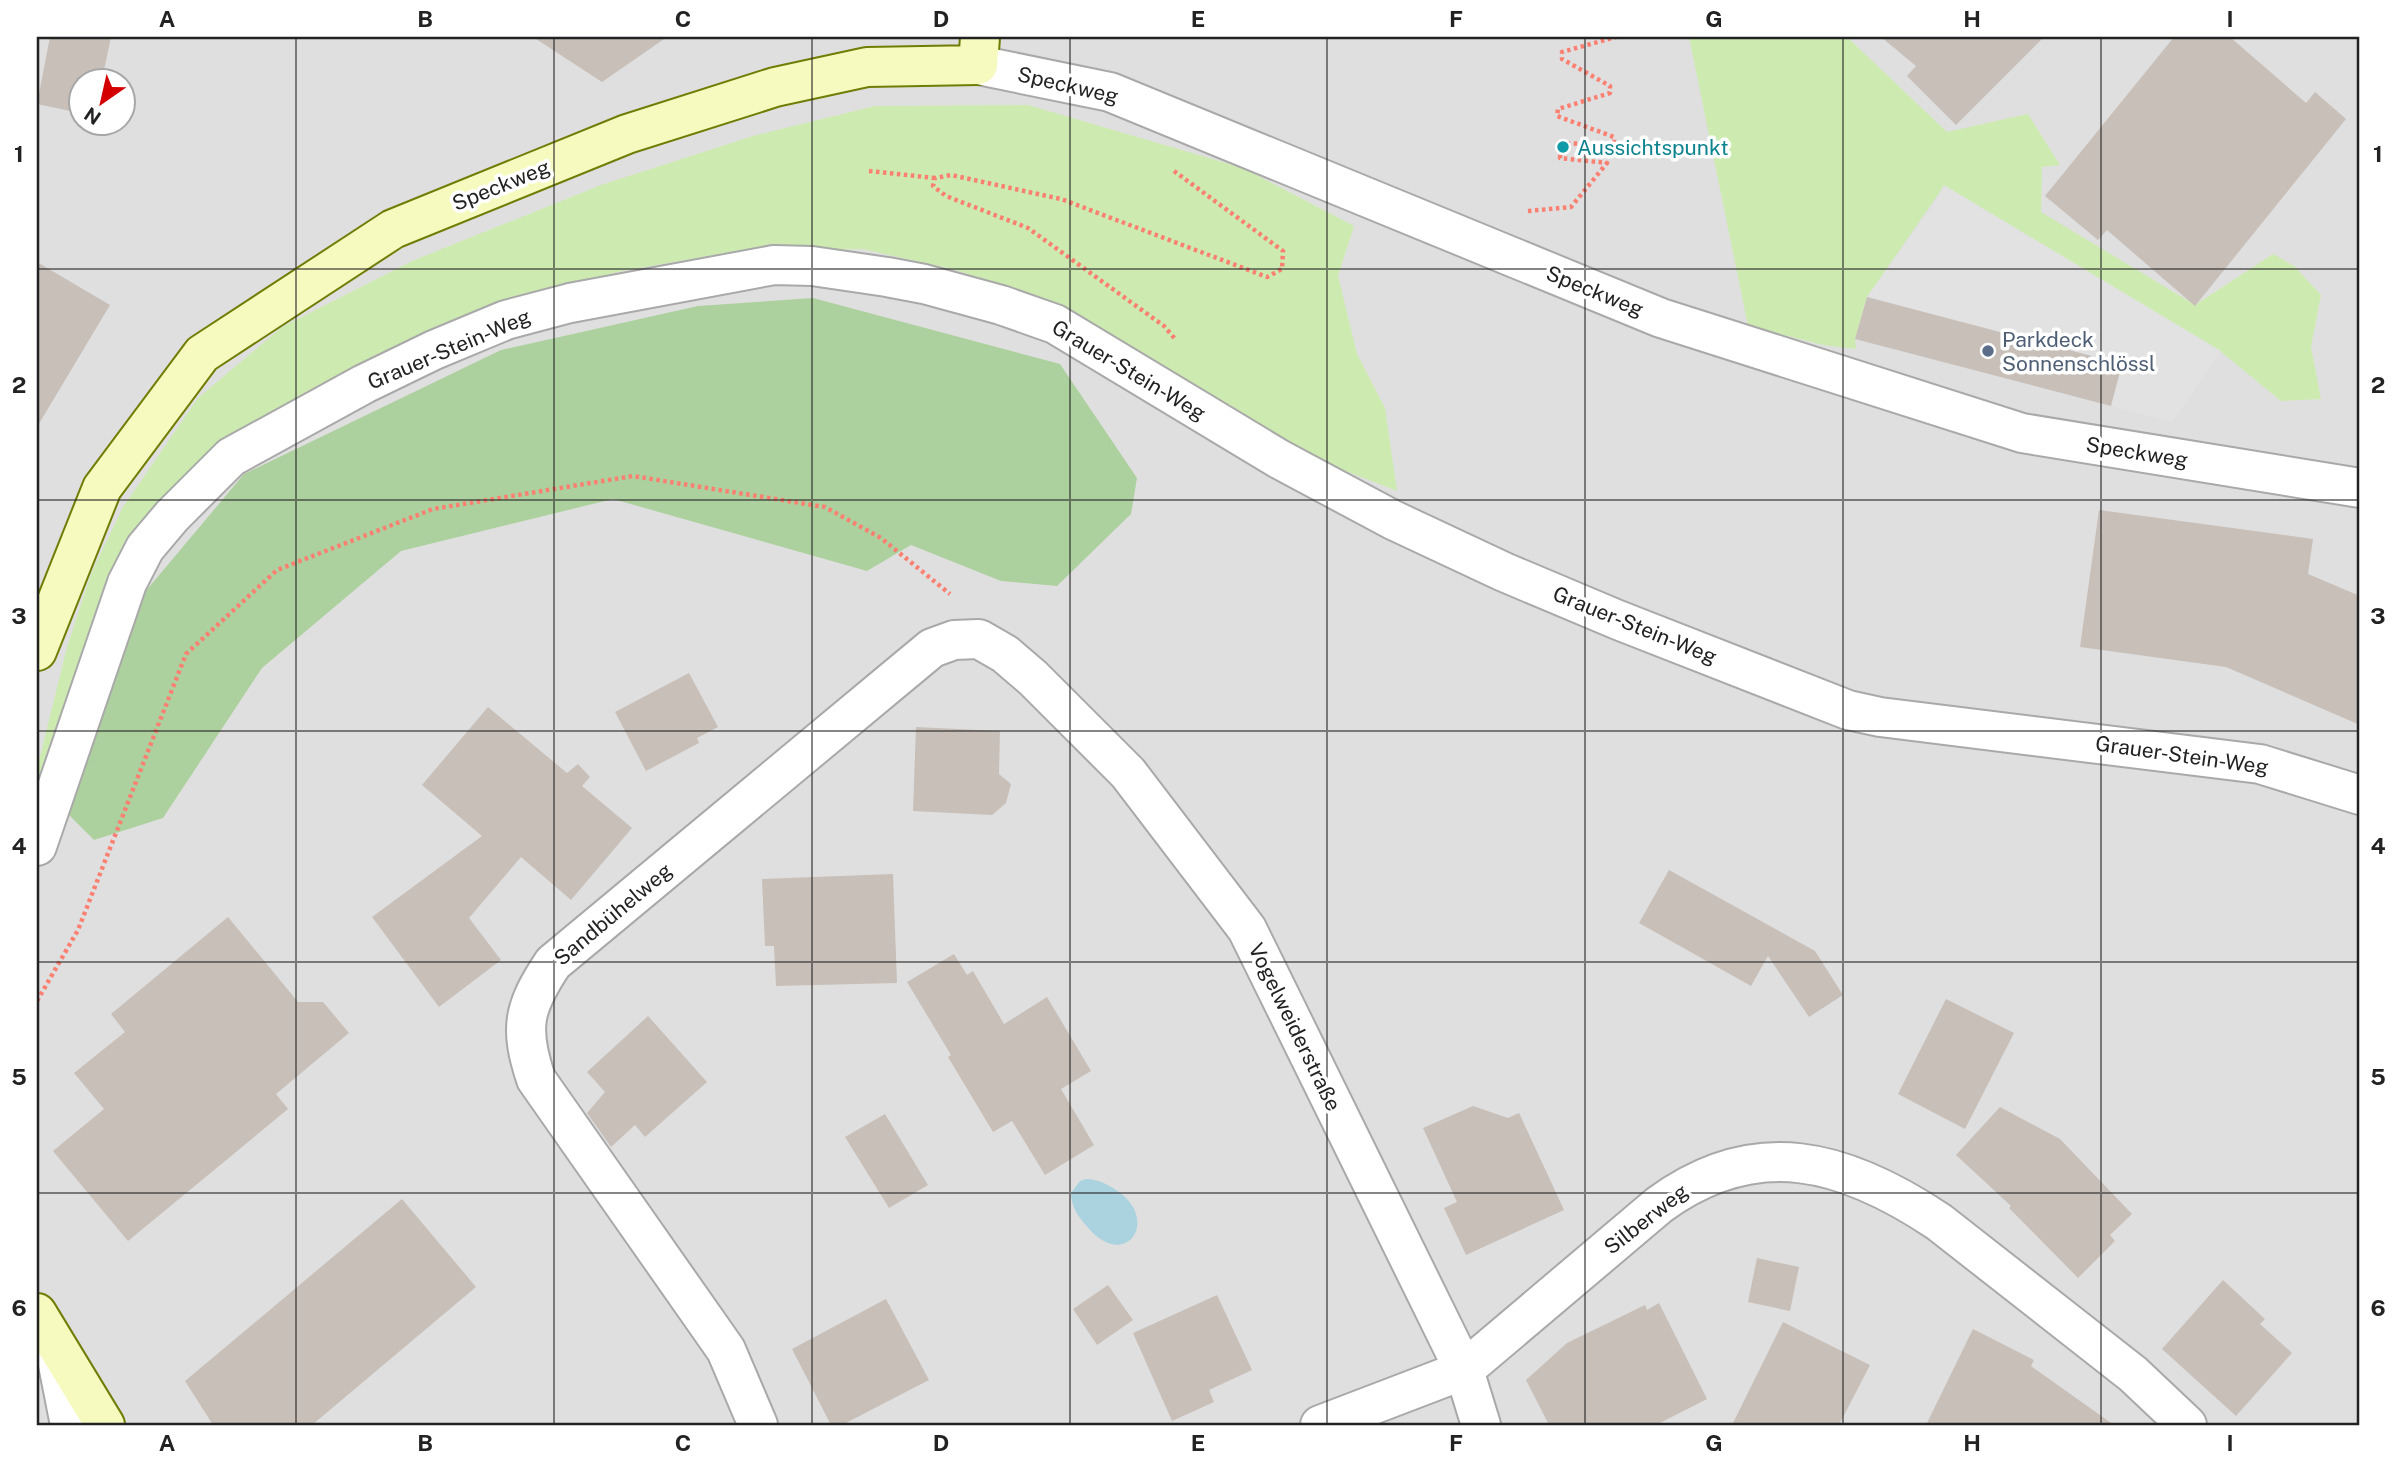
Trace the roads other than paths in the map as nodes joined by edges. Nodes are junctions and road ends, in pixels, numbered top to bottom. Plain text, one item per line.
1 (979, 51) edge
2 (2360, 488) edge
3 (37, 651) edge
4 (1033, 678) joint
5 (2360, 794) edge
6 (37, 846) edge
7 (45, 1328) edge
8 (1464, 1370) junction
9 (70, 1425) edge
10 (105, 1425) edge
11 (758, 1425) edge
12 (1320, 1425) edge
13 (1481, 1425) edge
14 (2187, 1425) edge

1 - 2 street, Speckweg
1 - 3 street, Speckweg
4 - 8 street, Vogelweiderstraße
4 - 11 street, Sandbühelweg
5 - 6 street, Grauer-Stein-Weg
7 - 9 street
7 - 10 street
8 - 12 street, Silberweg
8 - 13 street, Vogelweiderstraße
8 - 14 street, Silberweg

